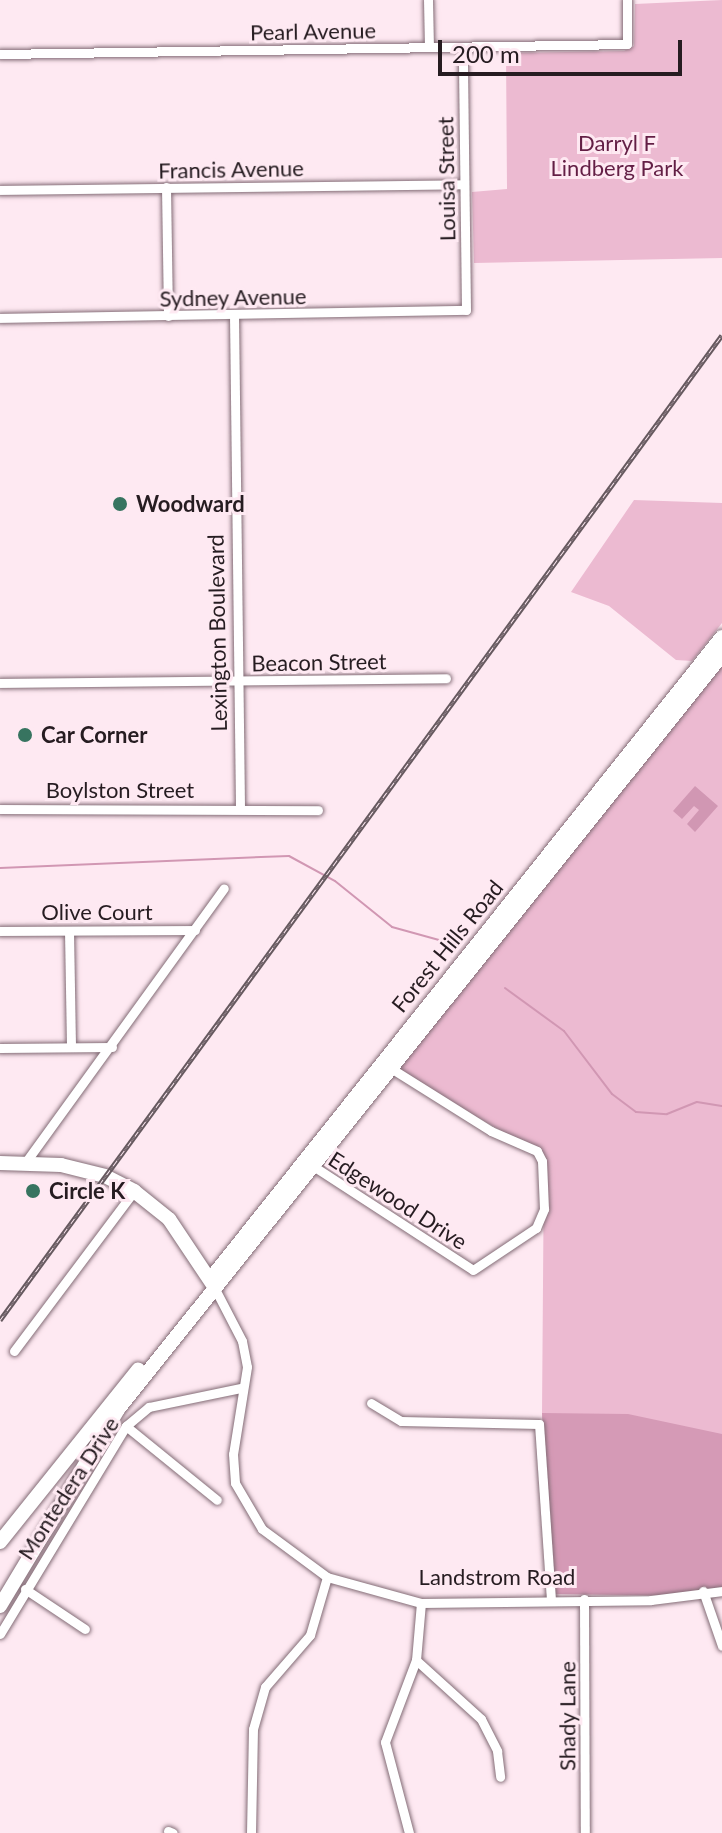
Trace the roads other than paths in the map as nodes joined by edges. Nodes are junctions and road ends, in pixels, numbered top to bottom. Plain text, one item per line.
1 (428, 0) edge
2 (627, 0) edge
3 (429, 47) junction
4 (463, 47) junction
5 (0, 54) edge
6 (463, 184) junction
7 (166, 187) junction
8 (0, 190) edge
9 (466, 310) joint
10 (234, 315) junction
11 (168, 316) junction
12 (0, 318) edge
13 (722, 637) edge
14 (722, 655) edge
15 (446, 678) dead end
16 (240, 680) junction
17 (0, 683) edge
18 (659, 726) junction
19 (240, 808) junction
20 (0, 809) edge
21 (318, 810) dead end
22 (224, 888) dead end
23 (195, 930) junction
24 (0, 931) edge
25 (69, 931) junction
26 (71, 1046) junction
27 (112, 1047) junction
28 (0, 1048) edge
29 (387, 1066) junction
30 (0, 1163) edge
31 (25, 1163) junction
32 (308, 1163) junction
33 (134, 1191) junction
34 (213, 1285) junction
35 (186, 1321) junction
36 (14, 1351) dead end
37 (241, 1388) junction
38 (371, 1403) dead end
39 (126, 1426) junction
40 (217, 1500) dead end
41 (0, 1542) edge
42 (327, 1577) junction
43 (25, 1589) junction
44 (703, 1591) junction
45 (722, 1591) edge
46 (551, 1599) junction
47 (584, 1599) junction
48 (421, 1603) junction
49 (0, 1606) edge
50 (85, 1629) dead end
51 (0, 1634) edge
52 (722, 1646) edge
53 (416, 1660) junction
54 (500, 1777) dead end
55 (251, 1833) edge
56 (409, 1833) edge
57 (585, 1833) edge

1 - 3 street
2 - 4 street, Pearl Avenue
3 - 4 street, Pearl Avenue
3 - 5 street, Pearl Avenue
4 - 6 street, Louisa Street
6 - 7 street, Francis Avenue
6 - 9 street, Louisa Street
7 - 8 street, Francis Avenue
7 - 11 street
9 - 10 street, Sydney Avenue
10 - 11 street, Sydney Avenue
10 - 16 street, Lexington Boulevard
11 - 12 street, Sydney Avenue
13 - 18 street, Forest Hills Road
14 - 18 street, Forest Hills Road
15 - 16 street, Beacon Street
16 - 17 street, Beacon Street
16 - 19 street, Lexington Boulevard
18 - 29 street, Forest Hills Road
19 - 20 street, Boylston Street
19 - 21 street, Boylston Street
22 - 23 street
23 - 25 street, Olive Court
23 - 27 street
24 - 25 street, Olive Court
25 - 26 street
26 - 27 street
26 - 28 street
27 - 31 street
29 - 32 street, Forest Hills Road
29 - 32 street, Edgewood Drive
30 - 31 street
31 - 33 street, Landstrom Road
32 - 34 street, Forest Hills Road
33 - 34 street, Landstrom Road
33 - 36 street
34 - 35 street, Forest Hills Road
34 - 37 street, Landstrom Road
35 - 41 street, Forest Hills Road
35 - 49 street, Forest Hills Road
37 - 39 street, Montedera Drive
37 - 42 street, Landstrom Road
38 - 46 street
39 - 40 street
39 - 43 street, Montedera Drive
42 - 48 street, Landstrom Road
42 - 55 street
43 - 50 street
43 - 51 street, Montedera Drive
44 - 45 street, Landstrom Road
44 - 47 street, Landstrom Road
44 - 52 street
46 - 47 street, Landstrom Road
46 - 48 street, Landstrom Road
47 - 57 street, Shady Lane
48 - 53 street
53 - 54 street
53 - 56 street

